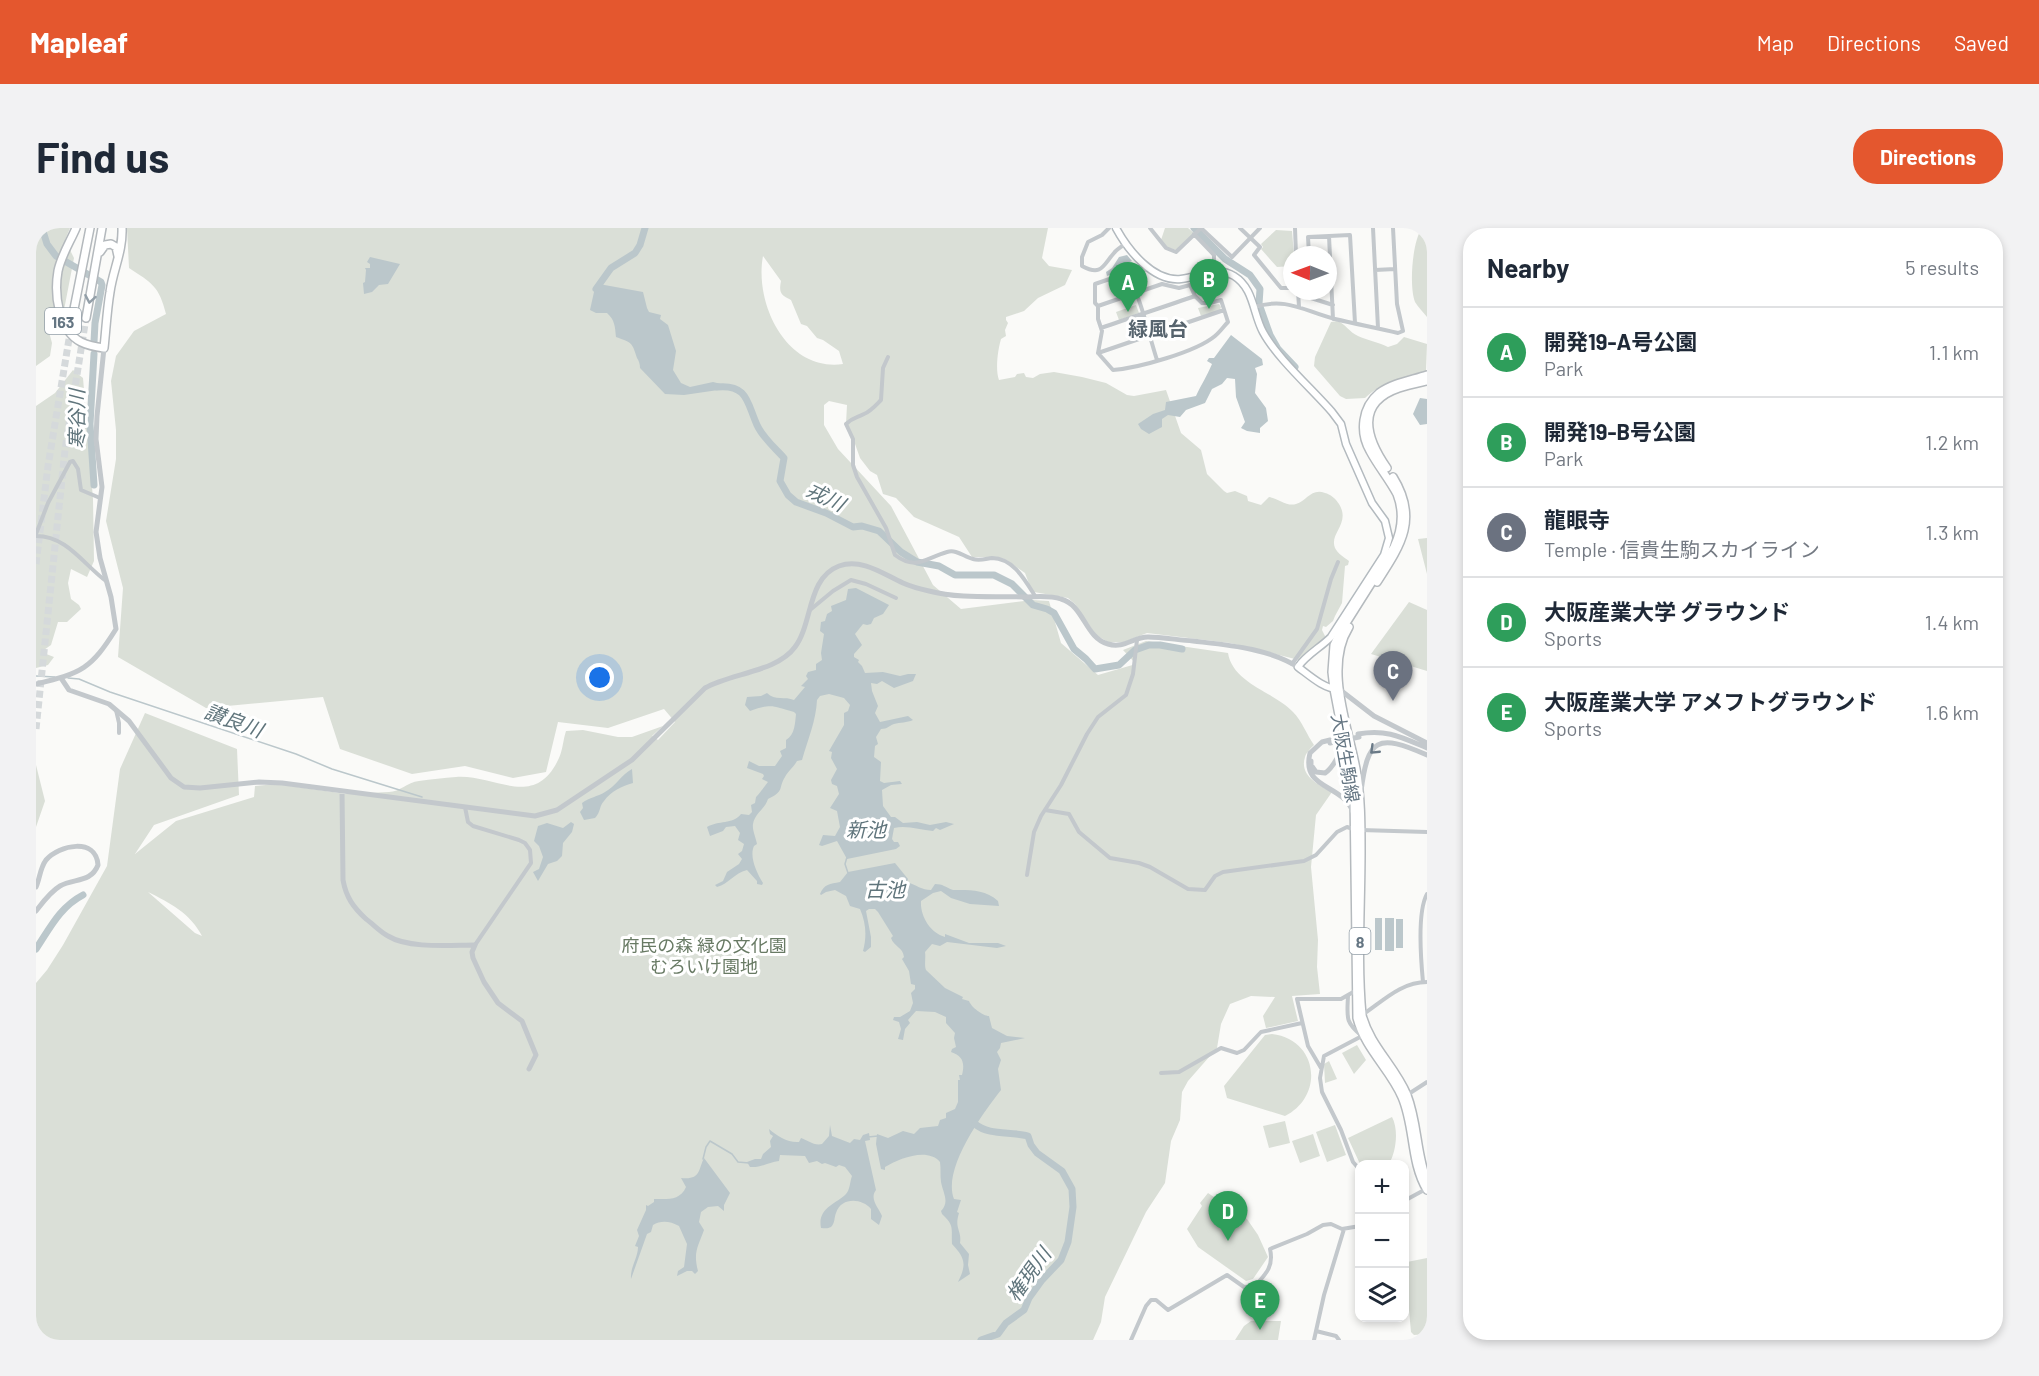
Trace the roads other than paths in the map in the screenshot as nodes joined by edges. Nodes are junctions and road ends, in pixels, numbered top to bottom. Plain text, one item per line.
1 (76, 228) edge
2 (90, 228) edge
3 (102, 228) edge
4 (122, 228) edge
5 (1109, 228) edge
6 (1116, 228) edge
7 (1150, 228) edge
8 (1157, 228) edge
9 (1201, 228) edge
10 (1240, 228) edge
11 (1260, 228) edge
12 (1295, 228) edge
13 (1373, 228) edge
14 (1393, 228) edge
15 (1194, 234) junction
16 (1155, 235) junction
17 (1329, 236) junction
18 (1251, 238) junction
19 (1127, 242) junction
20 (1296, 246) edge
21 (1308, 246) edge
22 (115, 267) junction
23 (1147, 268) junction
24 (1395, 269) junction
25 (1375, 270) junction
26 (1214, 271) junction
27 (93, 277) junction
28 (1130, 280) junction
29 (1283, 288) edge
30 (1135, 293) junction
31 (1195, 296) junction
32 (1299, 300) edge
33 (1317, 300) edge
34 (1333, 305) junction
35 (1098, 306) junction
36 (1254, 307) junction
37 (1299, 307) junction
38 (74, 309) tunnel mouth
39 (1224, 310) junction
40 (1142, 314) junction
41 (86, 318) tunnel mouth
42 (1334, 319) junction
43 (1355, 323) junction
44 (1101, 328) junction
45 (1378, 328) junction
46 (1149, 335) junction
47 (104, 348) junction
48 (1098, 353) junction
49 (888, 357) dead end
50 (1157, 360) junction
51 (1427, 375) edge
52 (1427, 381) edge
53 (100, 498) junction
54 (36, 535) edge
55 (1338, 562) dead end
56 (106, 581) junction
57 (1035, 597) junction
58 (896, 598) dead end
59 (810, 610) junction
60 (1137, 640) junction
61 (1295, 665) junction
62 (61, 678) junction
63 (36, 684) edge
64 (1337, 689) junction
65 (115, 709) junction
66 (119, 733) dead end
67 (1330, 741) junction
68 (1346, 748) junction
69 (1427, 749) edge
70 (342, 791) junction
71 (1360, 805) junction
72 (465, 807) junction
73 (1045, 810) junction
74 (1355, 819) junction
75 (1358, 830) junction
76 (1427, 832) edge
77 (1027, 875) dead end
78 (36, 886) edge
79 (1427, 894) edge
80 (1425, 907) edge
81 (36, 911) edge
82 (475, 945) junction
83 (1425, 982) edge
84 (1355, 991) junction
85 (1348, 996) junction
86 (1362, 1015) junction
87 (1302, 1023) junction
88 (1362, 1036) junction
89 (529, 1069) dead end
90 (1322, 1069) junction
91 (1161, 1073) dead end
92 (1427, 1082) edge
93 (1407, 1096) junction
94 (1355, 1165) edge
95 (1427, 1187) edge
96 (1409, 1198) edge
97 (1355, 1227) edge
98 (1344, 1228) junction
99 (1316, 1331) junction
100 (1131, 1340) edge
101 (1314, 1340) edge
102 (1339, 1340) edge

1 - 47 main road, 163
2 - 38 main road, 163
3 - 27 main road, 163
4 - 22 main road, 163
5 - 19 street
6 - 19 main road
7 - 16 street
8 - 16 street
9 - 15 street
9 - 18 street
10 - 18 street
11 - 18 street
12 - 20 street
13 - 25 street
14 - 24 street
15 - 16 street
15 - 26 street
17 - 21 street
17 - 34 street
17 - 43 street
18 - 29 street
19 - 23 main road
22 - 27 main road, 163
22 - 47 main road, 163
23 - 26 main road
23 - 28 street
24 - 25 street
24 - 45 street
25 - 45 street
26 - 36 main road
27 -> 41 main road, 163
28 - 30 street
28 - 35 street
30 - 31 street
30 - 35 street
30 - 40 street
31 - 39 street
31 - 40 street
32 - 37 street
33 - 34 street
34 - 42 street
35 - 44 street
36 - 37 street
36 - 61 main road
37 - 42 street
39 - 46 street
39 - 50 street
40 - 44 street
40 - 46 street
42 - 43 street
43 - 45 street
44 - 48 street
46 - 48 street
46 - 50 street
47 - 53 street
48 - 50 street
49 - 57 street
51 - 64 main road, 大阪生駒線 / 8
52 - 64 main road, 大阪生駒線 / 8
53 - 54 street
53 - 56 street
54 - 56 street
55 - 61 street
56 - 62 street
57 - 59 street
57 - 60 street
58 - 59 street
59 - 72 street
60 - 61 street
60 - 73 street
61 - 64 main road
62 - 63 street
62 - 65 street
64 - 68 main road, 大阪生駒線 / 8
64 - 69 street
64 - 71 main road, 大阪生駒線 / 8
65 - 66 street
65 - 70 street
67 - 68 street
67 - 69 street, bridge
67 - 74 street
68 - 74 main road, 大阪生駒線 / 8
69 -> 71 street
70 - 72 street
70 - 82 street
71 - 75 main road, 大阪生駒線 / 8
72 - 82 street
73 - 75 street
73 - 77 street
74 - 75 main road, 大阪生駒線 / 8
75 - 76 street
75 - 84 main road, 大阪生駒線 / 8
75 - 86 main road, 大阪生駒線 / 8
78 - 81 street
79 - 80 street
80 - 83 street
82 - 89 street
83 - 86 street
84 - 85 street
84 - 88 main road, 大阪生駒線 / 8
85 - 87 street
85 - 88 street
86 - 93 main road, 大阪生駒線 / 8
87 - 90 street
87 - 91 street
88 - 90 street
88 - 95 main road, 大阪生駒線 / 8
90 - 94 street
92 - 93 street
93 - 95 main road, 大阪生駒線 / 8
95 - 96 street
97 - 98 street
98 - 99 street
98 - 100 street
99 - 101 street
99 - 102 street

